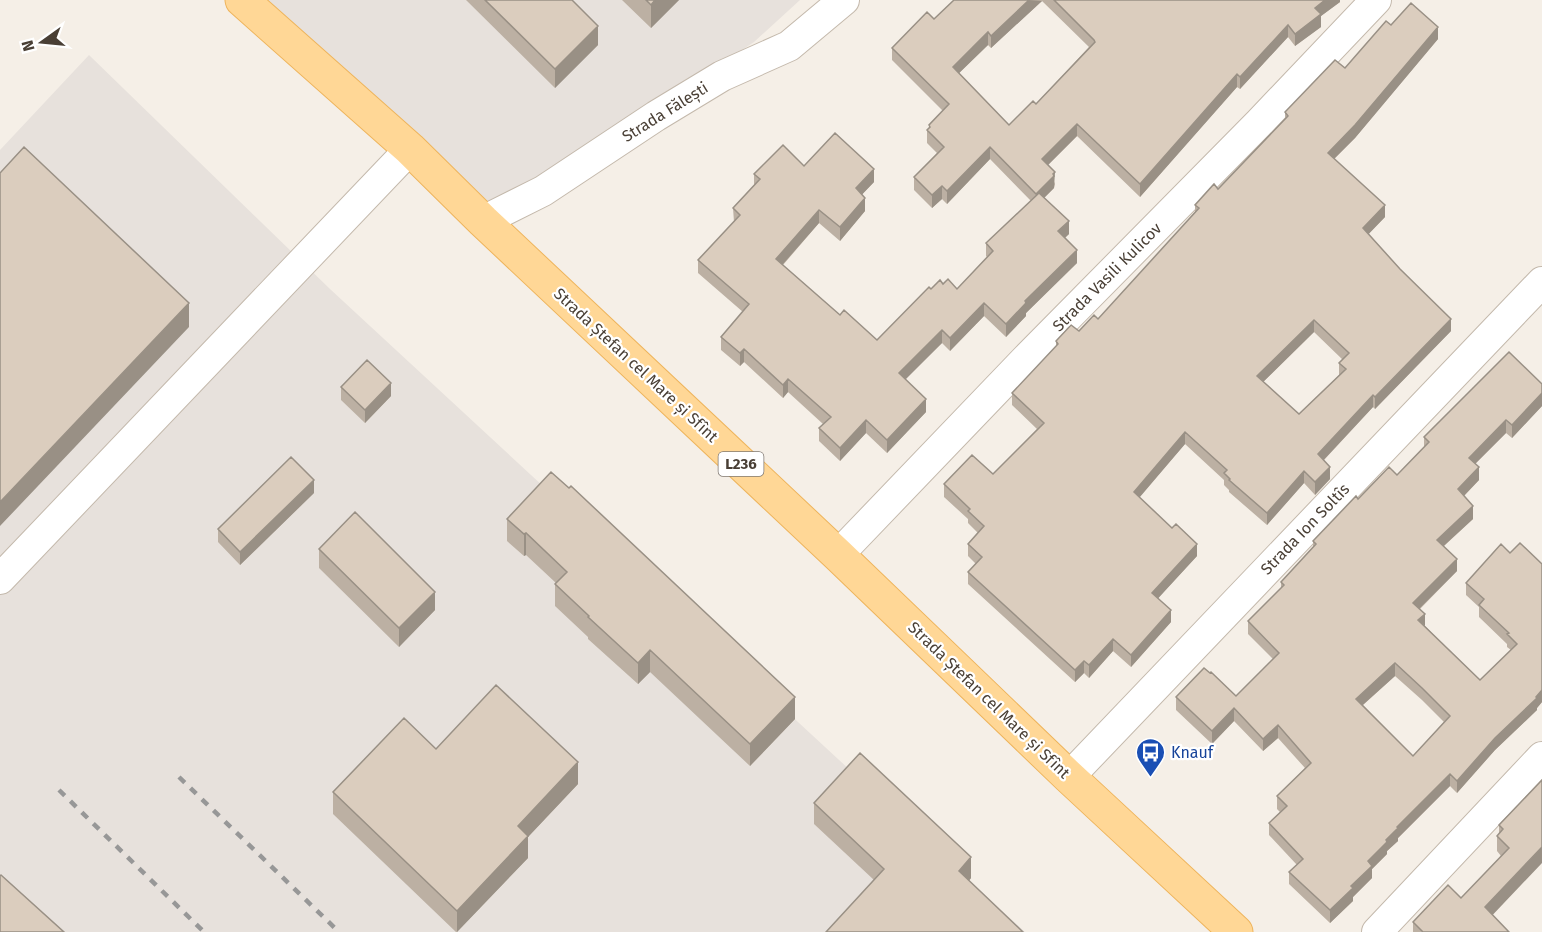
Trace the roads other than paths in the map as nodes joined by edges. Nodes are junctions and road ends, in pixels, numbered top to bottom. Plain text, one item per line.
1 (242, 0) edge
2 (844, 0) edge
3 (1376, 0) edge
4 (410, 149) junction
5 (483, 221) junction
6 (1542, 282) edge
7 (838, 555) junction
8 (0, 579) edge
9 (1542, 757) edge
10 (1069, 777) junction
11 (1236, 932) edge
12 (1377, 932) edge

1 - 4 main road, Strada Ștefan cel Mare și Sfînt / L236
2 - 5 street, Strada Fălești
3 - 7 street, Strada Vasili Kulicov
4 - 5 main road, Strada Ștefan cel Mare și Sfînt / L236
4 - 8 street
5 - 7 main road, Strada Ștefan cel Mare și Sfînt / L236
6 - 10 street, Strada Ion Soltîs
7 - 10 main road, Strada Ștefan cel Mare și Sfînt / L236
9 - 12 street
10 - 11 main road, Strada Ștefan cel Mare și Sfînt / L236

